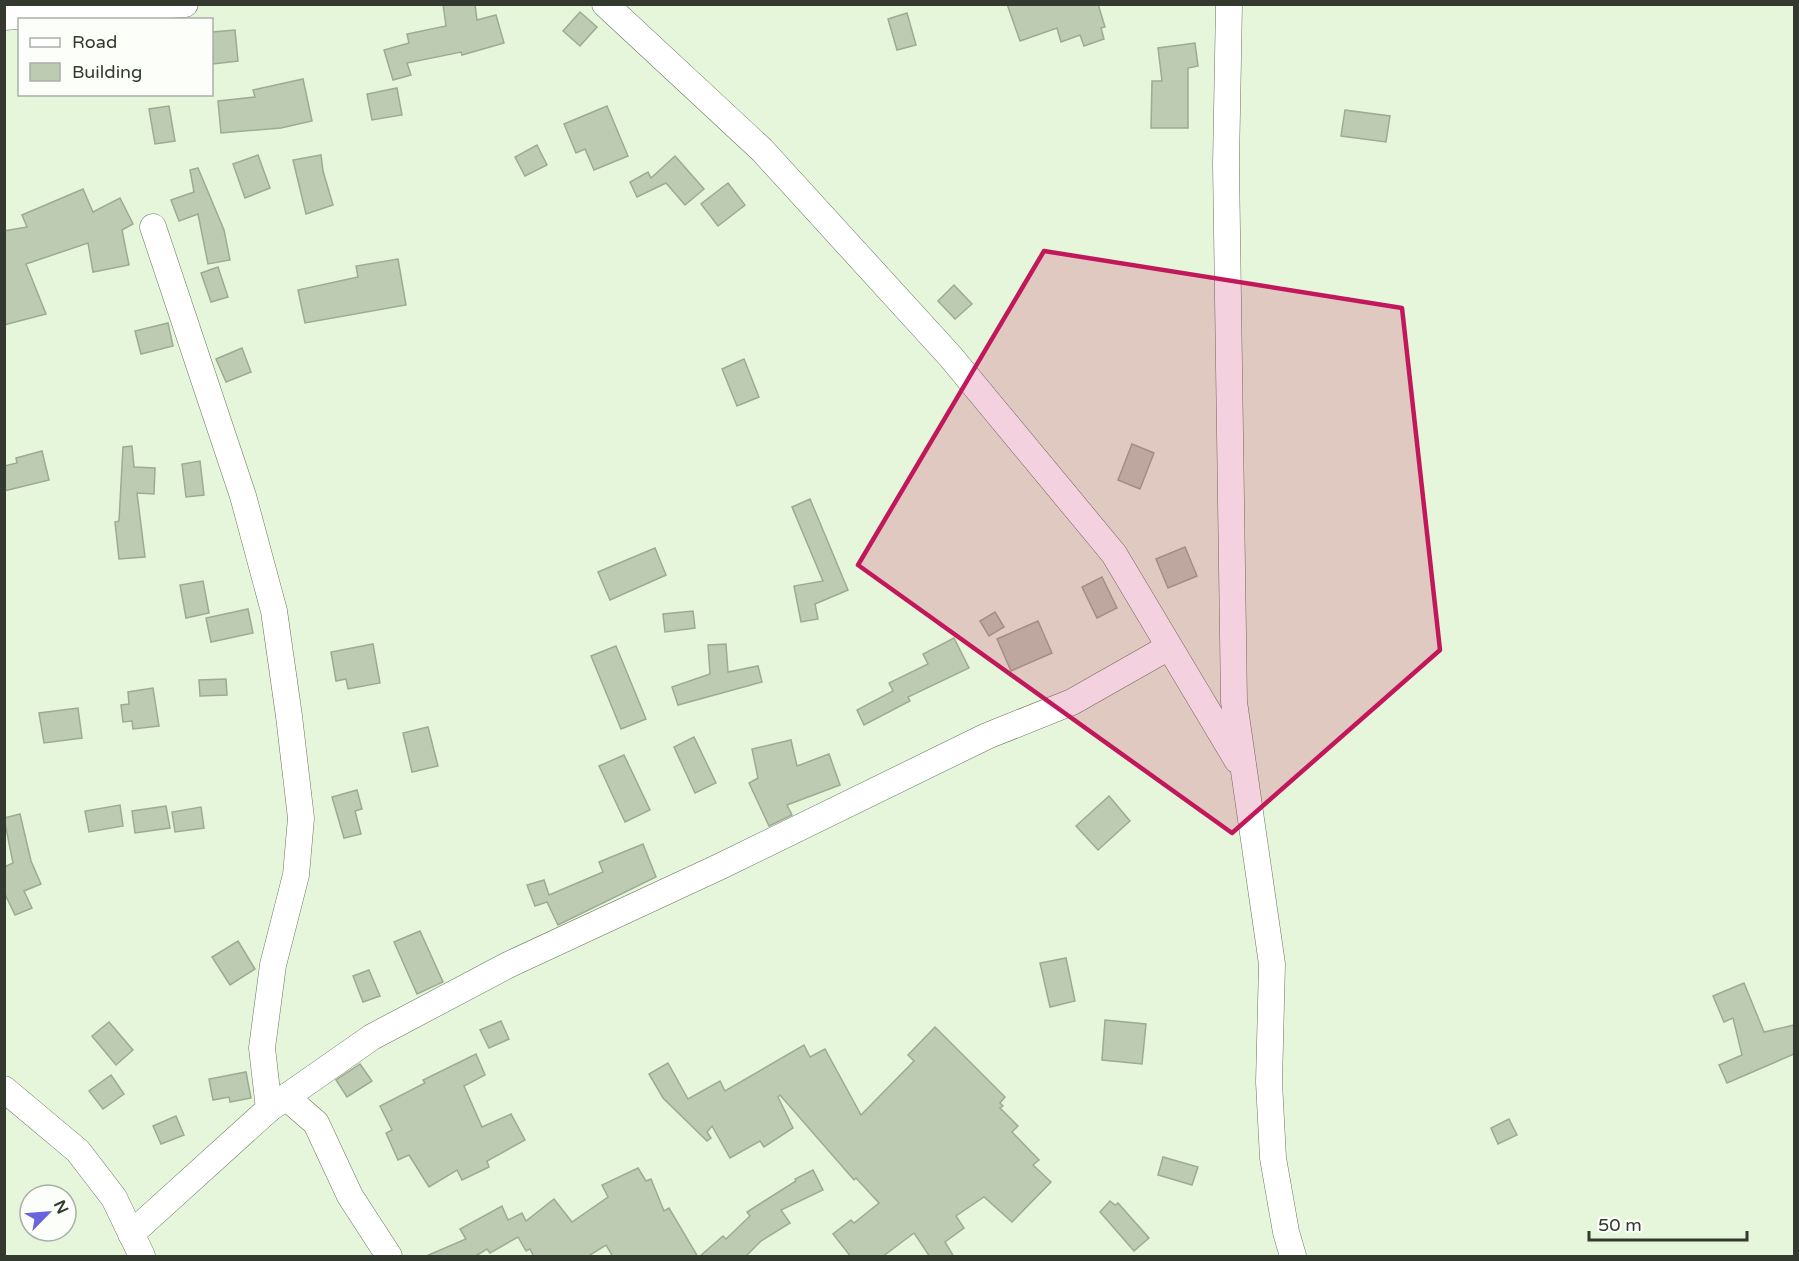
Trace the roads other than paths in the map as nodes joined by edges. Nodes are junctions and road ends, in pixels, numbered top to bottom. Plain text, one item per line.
1 (185, 4) edge
2 (605, 4) edge
3 (1229, 4) edge
4 (89, 8) edge
5 (4, 17) edge
6 (153, 227) dead end
7 (1169, 647) junction
8 (1242, 769) junction
9 (4, 1089) edge
10 (277, 1103) junction
11 (132, 1234) junction
12 (1286, 1254) edge
13 (142, 1257) edge
14 (389, 1257) edge

1 - 4 street
2 - 7 street
3 - 8 street
4 - 5 street
6 - 10 street
7 - 8 street
7 - 10 street
8 - 12 street
9 - 11 street
10 - 11 street
10 - 14 street
11 - 13 street

